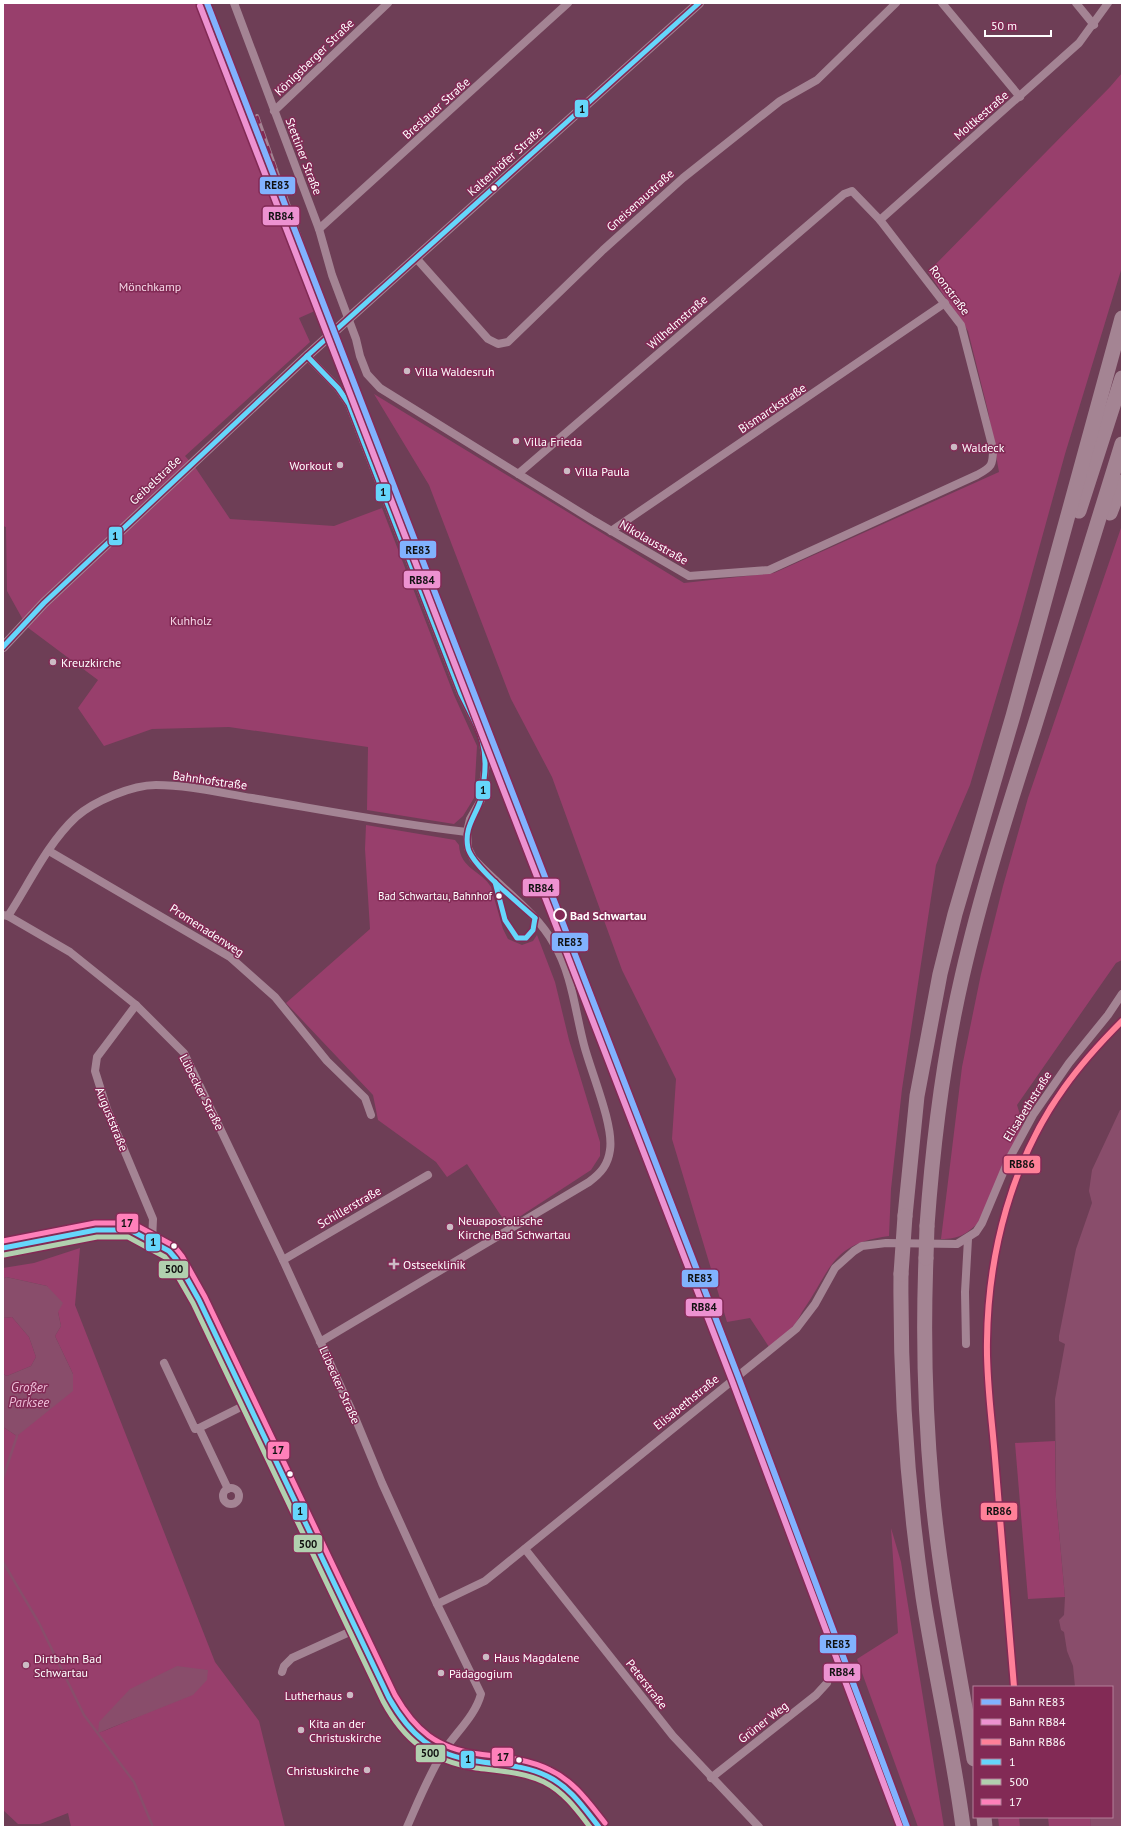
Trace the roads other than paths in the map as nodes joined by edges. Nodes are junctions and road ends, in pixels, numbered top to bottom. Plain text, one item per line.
1 (234, 3) edge
2 (388, 3) edge
3 (568, 3) edge
4 (699, 3) edge
5 (896, 3) edge
6 (942, 3) edge
7 (1076, 3) edge
8 (1108, 3) edge
9 (1094, 24) junction
10 (1020, 97) junction
11 (274, 111) junction
12 (852, 191) joint
13 (880, 220) junction
14 (319, 229) junction
15 (416, 258) junction
16 (945, 303) junction
17 (1122, 318) edge
18 (349, 319) junction
19 (329, 337) joint
20 (307, 356) junction
21 (1122, 378) edge
22 (1122, 444) edge
23 (993, 449) joint
24 (518, 474) junction
25 (1122, 482) edge
26 (611, 531) junction
27 (1073, 601) junction
28 (3, 647) edge
29 (1013, 716) junction
30 (466, 832) junction
31 (48, 850) junction
32 (5, 916) edge
33 (1122, 994) edge
34 (136, 1005) junction
35 (371, 1115) dead end
36 (428, 1175) dead end
37 (968, 1239) junction
38 (152, 1241) junction
39 (3, 1248) edge
40 (283, 1260) junction
41 (320, 1342) junction
42 (966, 1344) dead end
43 (164, 1363) dead end
44 (247, 1404) junction
45 (198, 1428) junction
46 (228, 1489) dead end
47 (525, 1549) junction
48 (437, 1604) junction
49 (356, 1629) junction
50 (282, 1672) dead end
51 (827, 1683) dead end
52 (443, 1753) junction
53 (973, 1753) edge
54 (711, 1778) junction
55 (407, 1827) edge
56 (599, 1827) edge
57 (759, 1827) edge
58 (963, 1827) edge

1 - 11 street, Stettiner Straße
2 - 11 street, Königsberger Straße
3 - 14 street, Breslauer Straße
4 - 15 street, Kaltenhöfer Straße
5 - 15 street, Gneisenaustraße
6 - 10 street
7 - 9 street
8 - 9 street, Moltkestraße
9 - 10 street, Moltkestraße
10 - 13 street, Moltkestraße
11 - 14 street, Stettiner Straße
12 - 13 street, Roonstraße
12 - 24 street, Wilhelmstraße
13 - 16 street, Roonstraße
14 - 18 street, Stettiner Straße
15 - 18 street, Kaltenhöfer Straße
16 - 23 street, Roonstraße
16 - 26 street, Bismarckstraße
17 - 29 highway
18 - 19 street, Kaltenhöfer Straße
18 - 24 street, Nikolausstraße
19 - 20 street, Geibelstraße
20 - 28 street, Geibelstraße
20 - 30 street
21 - 29 highway
22 - 27 highway
23 - 26 street, Nikolausstraße
24 - 26 street, Nikolausstraße
25 - 27 highway
27 - 53 highway, bridge
29 - 58 highway, bridge
30 - 31 street, Bahnhofstraße
30 - 41 street
31 - 32 street, Bahnhofstraße
31 - 35 street, Promenadenweg
32 - 34 street, Lübecker Straße
33 - 37 street, Elisabethstraße
34 - 38 street, Auguststraße
34 - 40 street, Lübecker Straße
36 - 40 street, Schillerstraße
37 - 42 street
37 - 47 street, Elisabethstraße
38 - 39 main road
38 - 44 main road
40 - 41 street, Lübecker Straße
41 - 48 street, Lübecker Straße
43 - 45 street
44 - 45 street
44 - 49 main road
45 - 46 street
47 - 48 street, Elisabethstraße
47 - 54 street, Peterstraße
48 - 52 street, Lübecker Straße
49 - 50 street
49 - 52 main road
51 - 54 street, Grüner Weg
52 - 55 street
52 - 56 main road
54 - 57 street, Peterstraße

